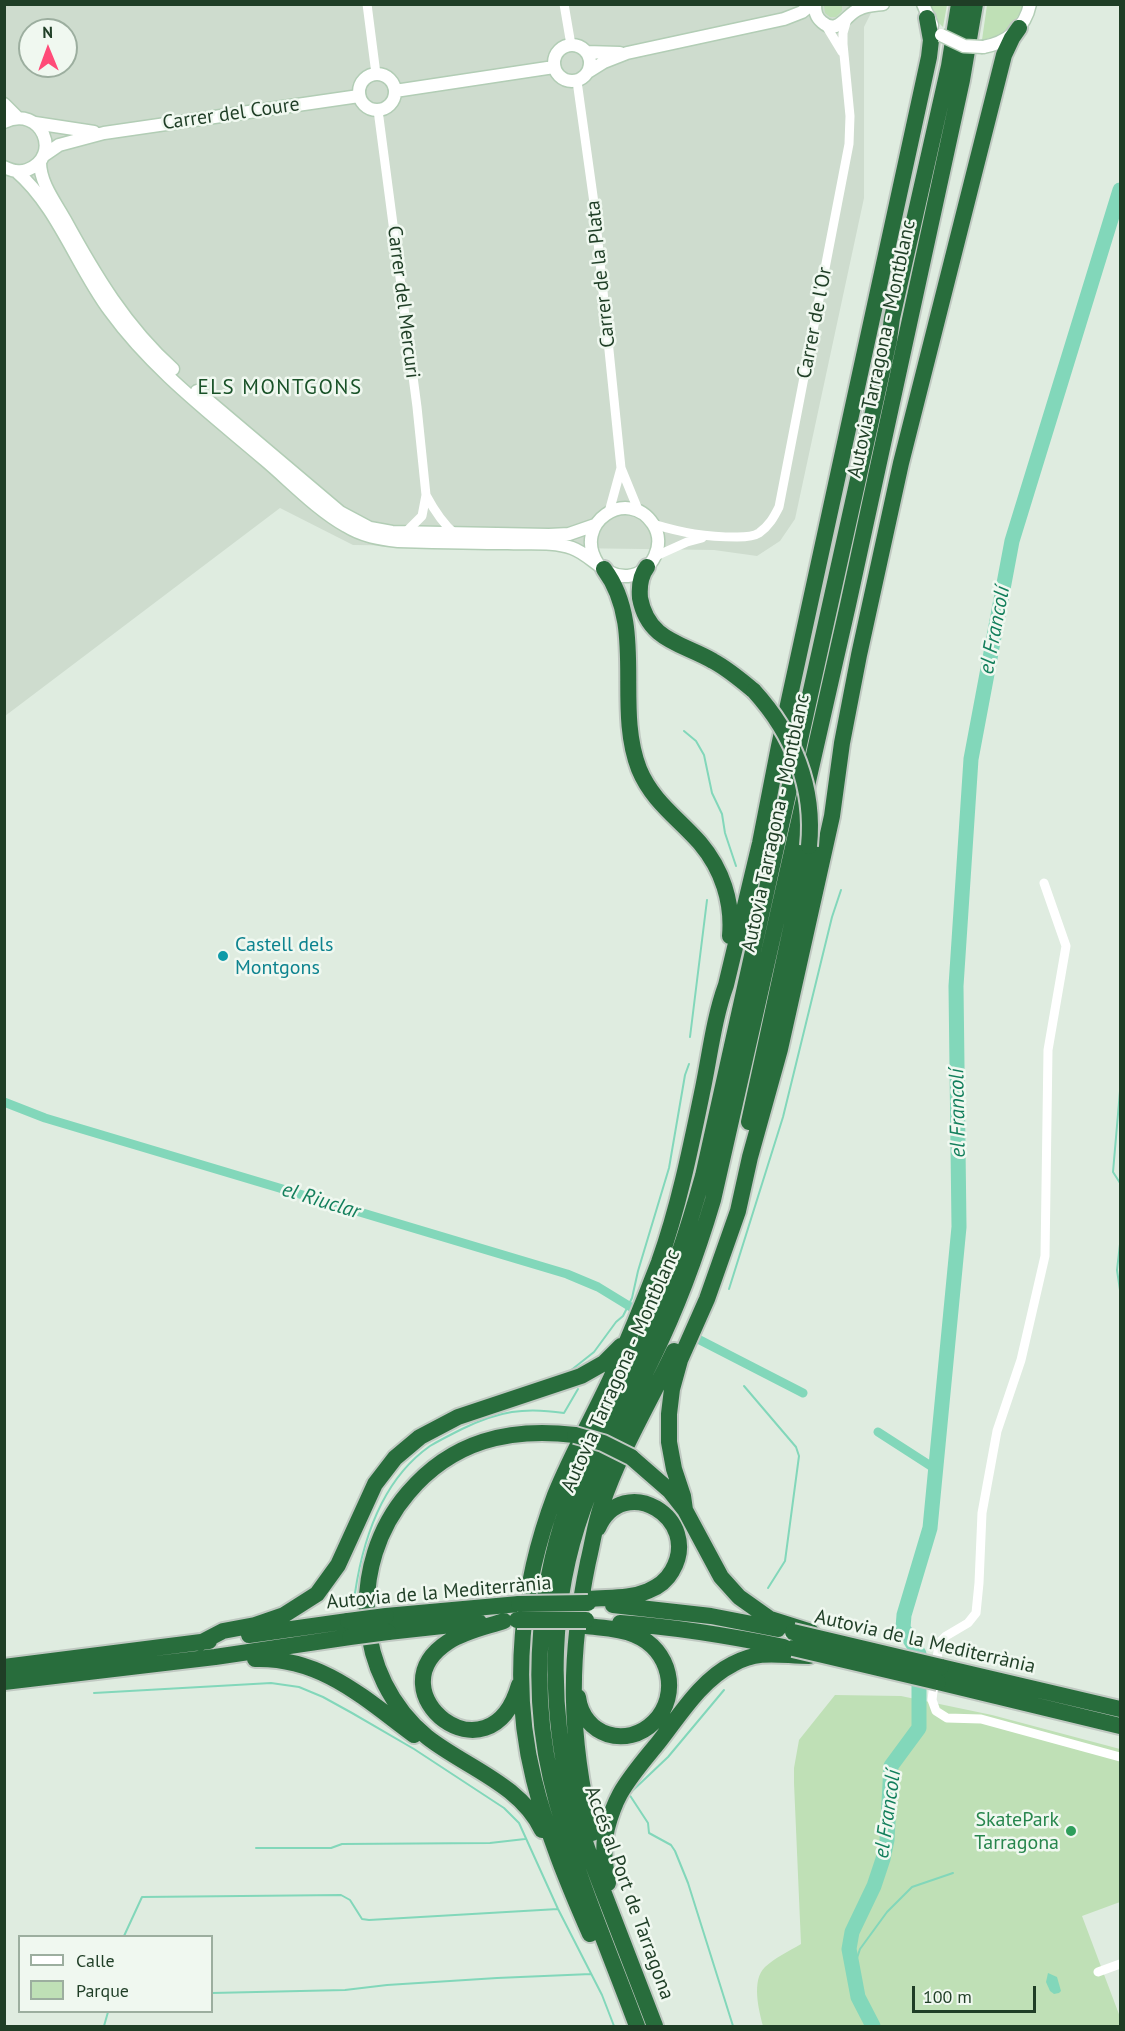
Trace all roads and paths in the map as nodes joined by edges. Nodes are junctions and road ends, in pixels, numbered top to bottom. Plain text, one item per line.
1 (367, 4) edge
2 (564, 4) edge
3 (814, 4) edge
4 (851, 4) edge
5 (883, 4) edge
6 (914, 4) edge
7 (959, 4) edge
8 (975, 4) edge
9 (1031, 7) edge
10 (925, 12) edge
11 (848, 18) junction
12 (784, 19) junction
13 (824, 24) junction
14 (1019, 28) junction
15 (571, 45) junction
16 (586, 52) junction
17 (627, 53) junction
18 (843, 54) junction
19 (554, 67) junction
20 (588, 72) junction
21 (376, 74) junction
22 (577, 81) junction
23 (395, 91) junction
24 (359, 96) junction
25 (4, 104) edge
26 (378, 110) junction
27 (18, 118) junction
28 (4, 122) edge
29 (35, 123) junction
30 (104, 133) junction
31 (41, 159) junction
32 (10, 169) edge
33 (892, 318) junction
34 (621, 468) junction
35 (426, 495) junction
36 (609, 512) junction
37 (639, 512) junction
38 (831, 513) junction
39 (653, 524) junction
40 (595, 525) junction
41 (406, 532) junction
42 (455, 534) junction
43 (707, 537) junction
44 (651, 562) junction
45 (601, 566) junction
46 (848, 605) junction
47 (842, 743) junction
48 (760, 843) junction
49 (1044, 884) dead end
50 (745, 986) junction
51 (719, 1004) junction
52 (750, 1157) junction
53 (731, 1204) junction
54 (628, 1339) junction
55 (685, 1510) junction
56 (593, 1539) junction
57 (555, 1550) joint
58 (583, 1601) junction
59 (514, 1615) junction
60 (586, 1623) junction
61 (561, 1626) junction
62 (349, 1629) junction
63 (793, 1640) junction
64 (200, 1642) junction
65 (575, 1651) junction
66 (215, 1657) junction
67 (4, 1667) edge
68 (521, 1669) junction
69 (939, 1675) junction
70 (4, 1682) edge
71 (1120, 1709) edge
72 (1120, 1726) edge
73 (1120, 1757) edge
74 (488, 1777) junction
75 (608, 1883) junction
76 (590, 1935) junction
77 (1120, 1964) edge
78 (1098, 1972) dead end
79 (652, 2019) edge
80 (632, 2026) edge
81 (637, 2026) edge

1 - 21 street
2 - 15 street
3 - 12 main road
3 - 13 main road
4 - 11 main road
5 - 11 main road
6 - 10 main road
7 - 33 highway, Autovia Tarragona - Montblanc
8 - 46 highway, Autovia Tarragona - Montblanc
9 - 14 main road
10 - 14 main road, bridge
10 - 38 highway
11 - 13 main road
11 - 18 street, Carrer de l'Or
12 - 13 main road
12 - 17 main road
13 - 18 street, Carrer de l'Or
14 - 47 highway
15 - 16 main road
15 - 19 main road
16 - 17 main road
16 - 20 main road
17 - 20 main road
18 - 43 street, Carrer de l'Or
19 - 22 main road
19 - 23 main road
20 - 22 main road
21 - 23 main road
21 - 24 main road
22 - 34 street, Carrer de la Plata
23 - 26 main road
24 - 26 main road
24 - 30 main road, Carrer del Coure
25 - 27 main road
26 - 35 street, Carrer del Mercuri
27 - 28 main road
27 - 29 main road, Carrer del Coure
29 - 30 main road, Carrer del Coure
29 - 31 main road
30 - 31 main road, Carrer del Coure
31 - 32 main road, Carrer del Coure
31 - 41 main road
32 - 45 main road
33 - 38 highway
33 - 50 highway, Autovia Tarragona - Montblanc
34 - 36 street, Carrer de la Plata
34 - 37 street, Carrer de la Plata
35 - 41 street, Carrer del Mercuri
35 - 42 street, Carrer del Mercuri
36 - 37 main road
36 - 40 main road
37 - 39 main road
38 - 48 highway
39 - 43 street, Carrer de l'Or
39 - 44 main road
40 - 42 main road
40 - 45 main road
41 - 42 main road
43 - 44 street, Carrer de l'Or
44 - 45 main road
44 - 53 highway, bridge
45 - 51 highway
46 - 47 highway
46 - 61 highway, Autovia Tarragona - Montblanc
47 - 52 highway
48 - 50 highway
48 - 51 highway
49 - 73 street
50 - 57 highway, Autovia Tarragona - Montblanc
51 - 54 highway
52 - 53 highway
52 - 55 highway
53 - 56 highway
54 - 64 highway
54 - 68 highway
55 - 63 highway
55 - 74 highway, bridge
56 - 58 highway
56 - 65 highway
57 - 81 highway, Accés al Port de Tarragona
58 - 59 highway, Autovia de la Mediterrània, bridge
58 - 63 highway, Autovia de la Mediterrània
59 - 61 highway, Autovia de la Mediterrània, bridge
59 - 62 highway, Autovia de la Mediterrània, bridge
59 - 68 highway
60 - 61 highway, Autovia de la Mediterrània, bridge
60 - 63 highway, Autovia de la Mediterrània
60 - 65 highway
61 - 79 highway, Accés al Port de Tarragona
62 - 64 highway, Autovia de la Mediterrània
62 - 66 highway, Autovia de la Mediterrània
63 - 69 highway, Autovia de la Mediterrània, bridge
63 - 69 highway, Autovia de la Mediterrània, bridge
63 - 75 highway
64 - 67 highway, Autovia de la Mediterrània
65 - 75 highway
66 - 70 highway, Autovia de la Mediterrània
66 - 74 highway
68 - 76 highway
69 - 71 highway, Autovia de la Mediterrània
69 - 72 highway, Autovia de la Mediterrània
74 - 76 highway
75 - 79 highway
76 - 80 highway
77 - 78 street

